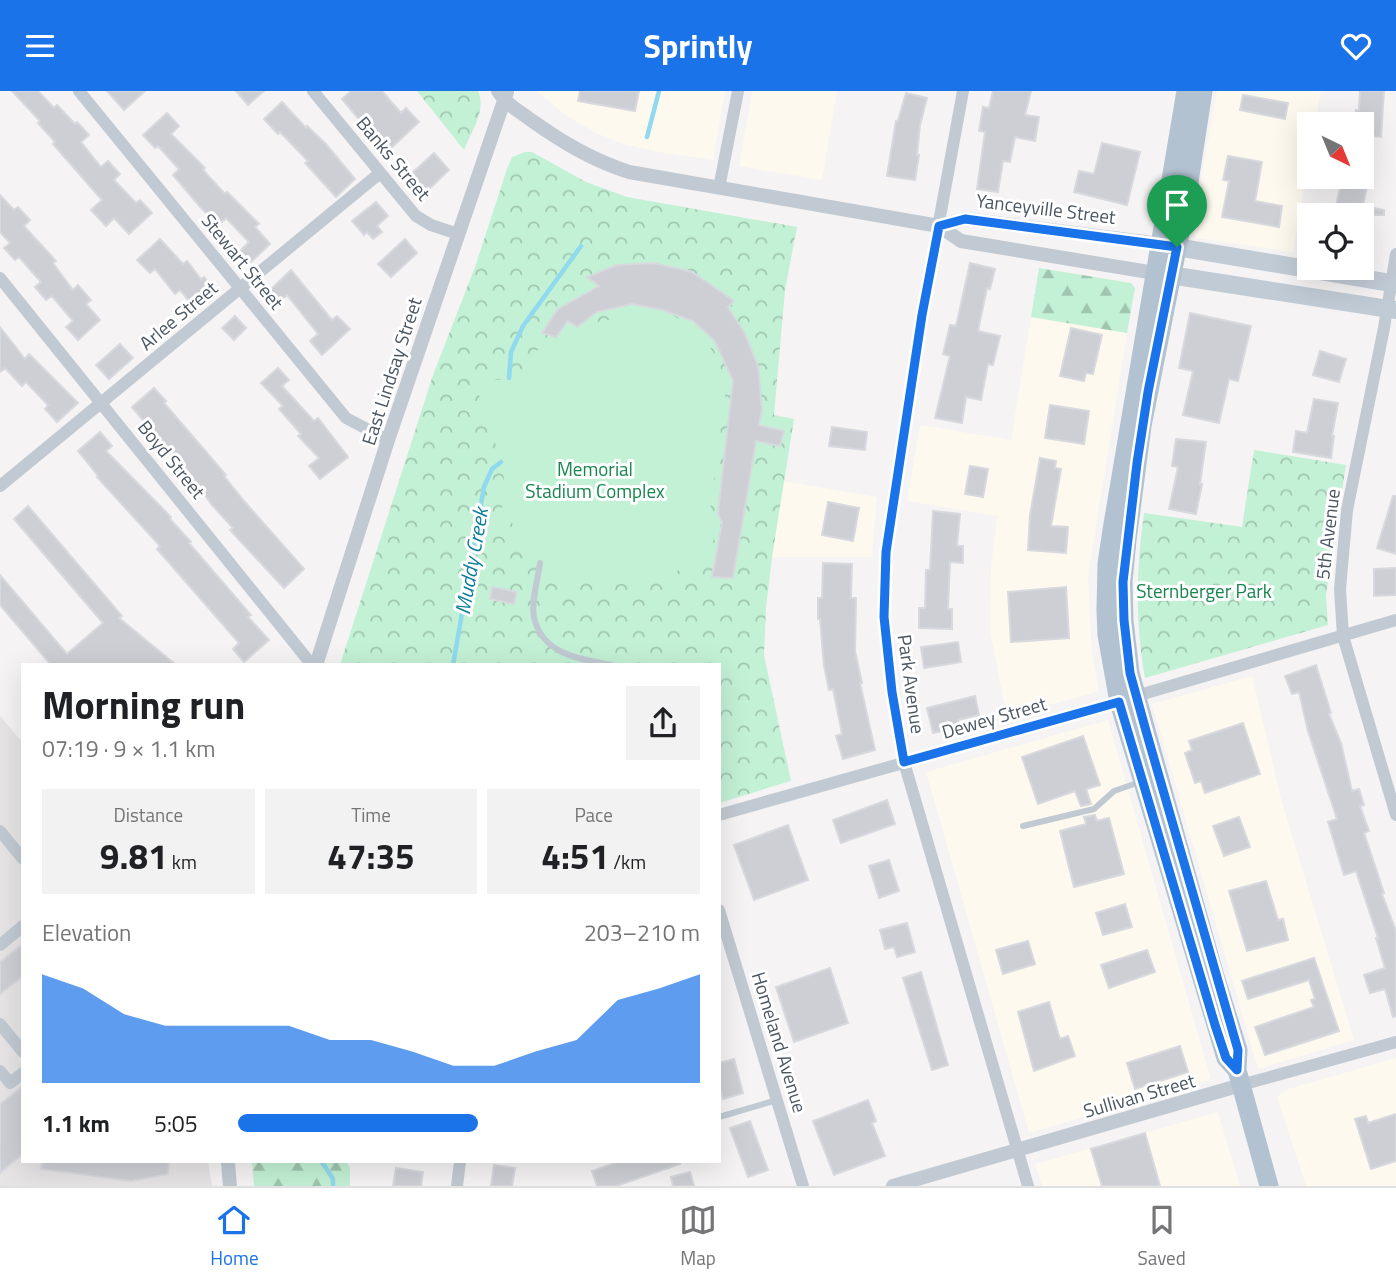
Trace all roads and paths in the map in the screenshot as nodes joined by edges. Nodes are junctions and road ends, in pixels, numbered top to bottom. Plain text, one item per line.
1 (79, 91) edge
2 (313, 91) edge
3 (737, 91) edge
4 (963, 91) edge
5 (1186, 91) edge
6 (1203, 91) edge
7 (503, 94) edge
8 (380, 173) junction
9 (719, 188) junction
10 (939, 226) junction
11 (458, 234) junction
12 (1169, 246) junction
13 (1396, 254) edge
14 (1163, 274) junction
15 (0, 278) edge
16 (1394, 283) edge
17 (241, 288) junction
18 (1392, 310) edge
19 (102, 403) junction
20 (388, 440) junction
21 (0, 487) edge
22 (540, 563) dead end
23 (1396, 620) edge
24 (1343, 636) junction
25 (312, 663) edge
26 (315, 663) edge
27 (601, 663) edge
28 (1127, 699) junction
29 (904, 762) junction
30 (1142, 781) junction
31 (721, 814) edge
32 (1396, 815) edge
33 (1023, 826) dead end
34 (0, 831) edge
35 (21, 857) edge
36 (721, 917) edge
37 (21, 928) edge
38 (0, 945) edge
39 (0, 1024) edge
40 (1396, 1042) edge
41 (21, 1050) edge
42 (0, 1071) edge
43 (21, 1075) edge
44 (1239, 1078) junction
45 (777, 1100) junction
46 (721, 1116) edge
47 (1018, 1150) junction
48 (229, 1163) edge
49 (460, 1163) edge
50 (230, 1186) edge
51 (457, 1186) edge
52 (803, 1186) edge
53 (893, 1186) edge
54 (1028, 1186) edge
55 (1269, 1186) edge

1 - 17 street, Stewart Street
2 - 8 street, Banks Street
3 - 9 street
4 - 10 street, Park Avenue
5 - 12 main road
6 - 12 main road
7 - 9 street, Yanceyville Street
7 - 11 street, East Lindsay Street
8 - 11 street, Banks Street
8 - 17 street, Arlee Street
9 - 10 street, Yanceyville Street
10 - 12 street, Yanceyville Street
10 - 14 street, Yanceyville Street
10 - 29 street, Park Avenue
11 - 20 street, East Lindsay Street
12 - 14 main road
12 - 16 main road, Yanceyville Street
13 - 16 street, 5th Avenue
14 - 18 main road, Yanceyville Street
14 - 28 main road
15 - 19 street, Boyd Street
16 - 18 street, 5th Avenue
17 - 19 street, Arlee Street
17 - 20 street, Stewart Street
18 - 24 street, 5th Avenue
19 - 21 street, Arlee Street
19 - 25 street, Boyd Street
20 - 26 street, East Lindsay Street
22 - 27 lane
23 - 24 street, Dewey Street
24 - 28 street, Dewey Street
24 - 32 street, 5th Avenue
28 - 29 street, Dewey Street
28 - 30 main road
28 - 44 main road
29 - 31 street, Dewey Street
29 - 47 street, Park Avenue
30 - 33 lane
30 - 44 main road
34 - 35 street
36 - 45 street, Homeland Avenue
37 - 38 street
39 - 41 street
40 - 44 street, Sullivan Street
42 - 43 street
44 - 47 street, Sullivan Street
44 - 55 main road
45 - 46 lane
45 - 52 street, Homeland Avenue
47 - 53 street, Sullivan Street
47 - 54 street, Park Avenue
48 - 50 street
49 - 51 street

